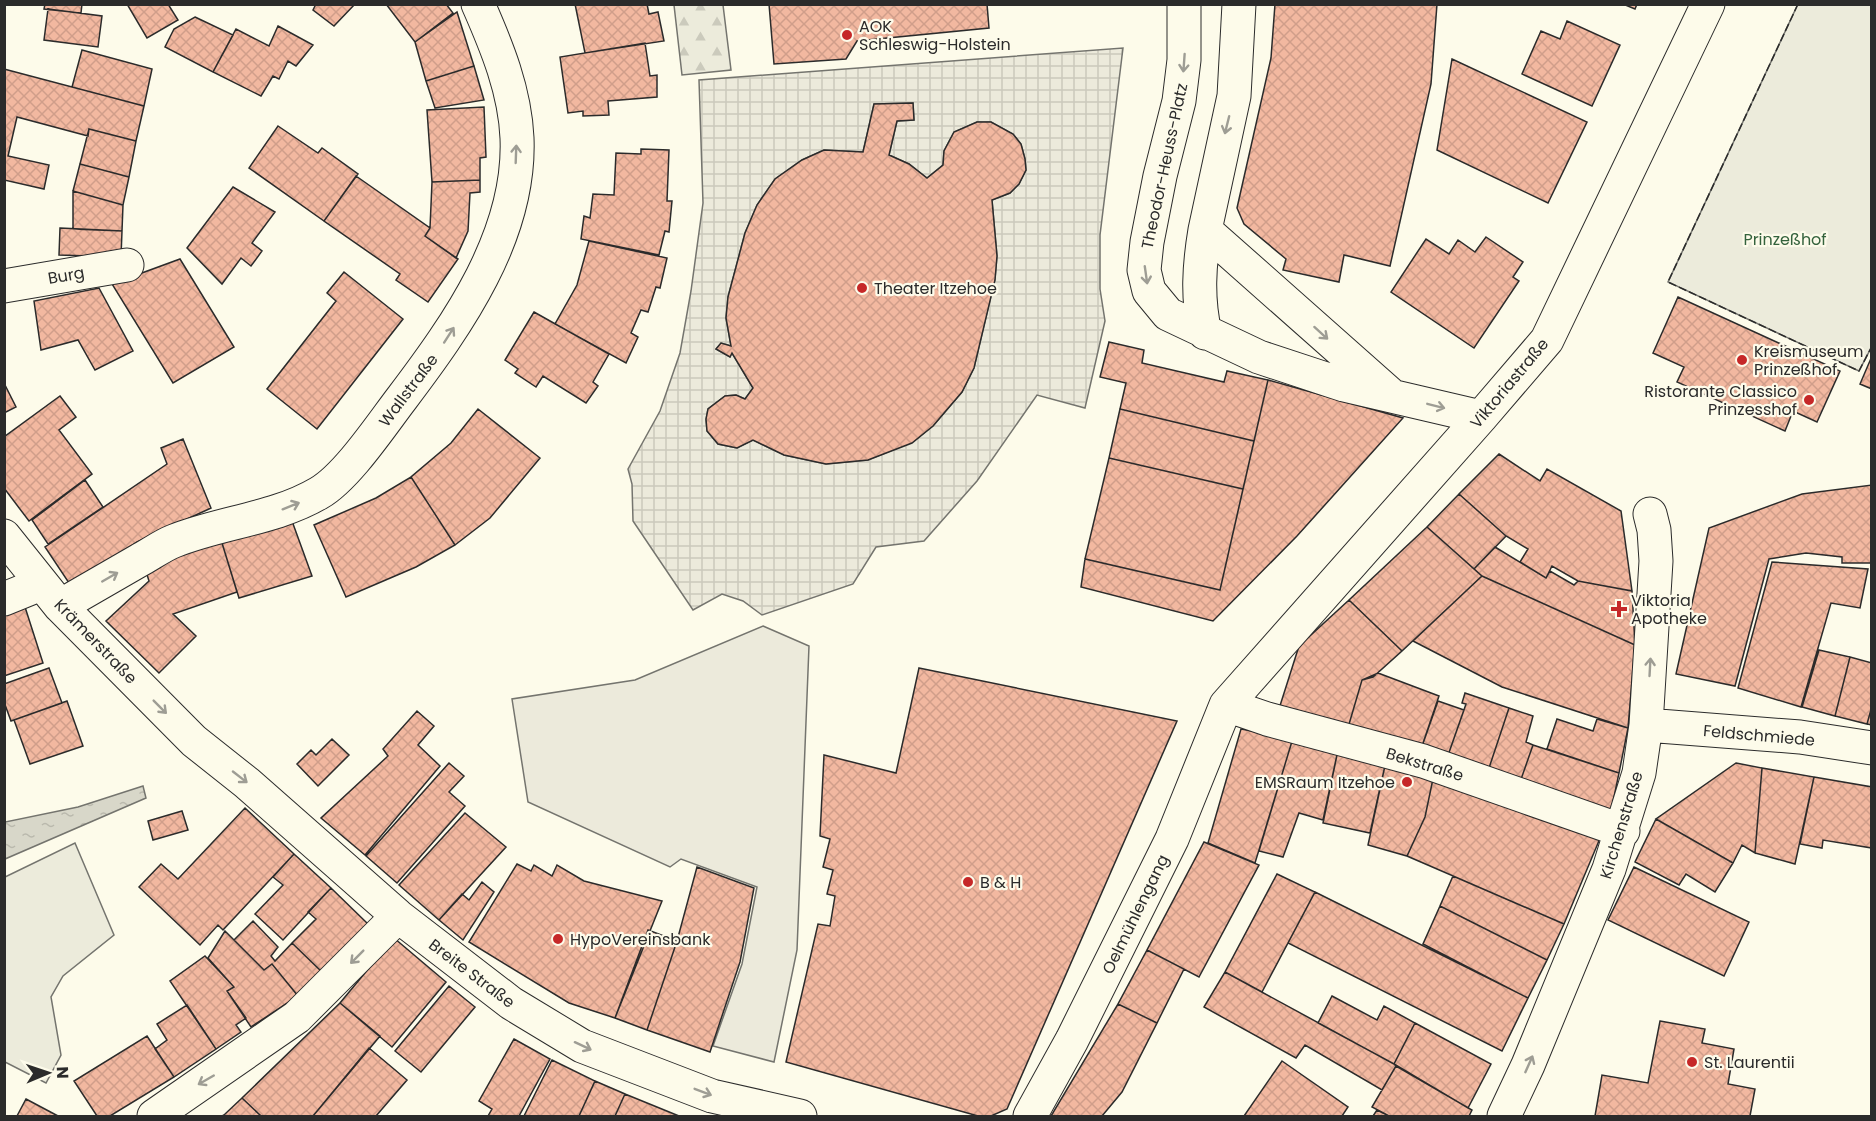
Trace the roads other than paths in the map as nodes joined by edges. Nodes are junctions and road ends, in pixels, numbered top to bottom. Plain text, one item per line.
1 (478, 4) edge
2 (1184, 4) edge
3 (1239, 4) edge
4 (1708, 4) edge
5 (1205, 231) junction
6 (127, 265) dead end
7 (4, 286) edge
8 (1205, 333) junction
9 (1391, 395) junction
10 (1481, 417) junction
11 (1650, 514) dead end
12 (4, 536) edge
13 (51, 595) junction
14 (4, 599) edge
15 (1226, 705) junction
16 (1646, 725) junction
17 (194, 741) joint
18 (1872, 748) edge
19 (1623, 831) junction
20 (398, 916) junction
21 (154, 1116) edge
22 (800, 1116) edge
23 (1030, 1116) edge
24 (1503, 1116) edge

13 -> 1 street, Wallstraße
2 -> 8 street, Theodor-Heuss-Platz
3 -> 5 street
4 - 10 street, Viktoriastraße
5 - 8 street
5 -> 9 street, Theodor-Heuss-Platz
6 - 7 street, Burg
8 - 9 street, Theodor-Heuss-Platz
9 -> 10 street, Theodor-Heuss-Platz
10 - 15 street, Viktoriastraße
16 -> 11 street, Kirchenstraße
12 - 13 street, Krämerstraße
13 - 14 street, Wallstraße
13 -> 17 street, Krämerstraße
15 - 19 street, Bekstraße
15 - 23 street, Oelmühlengang
16 - 18 street, Feldschmiede
16 - 19 street, Kirchenstraße
17 -> 20 street, Breite Straße
24 -> 19 street, Kirchenstraße
20 -> 21 street
20 -> 22 street, Breite Straße

